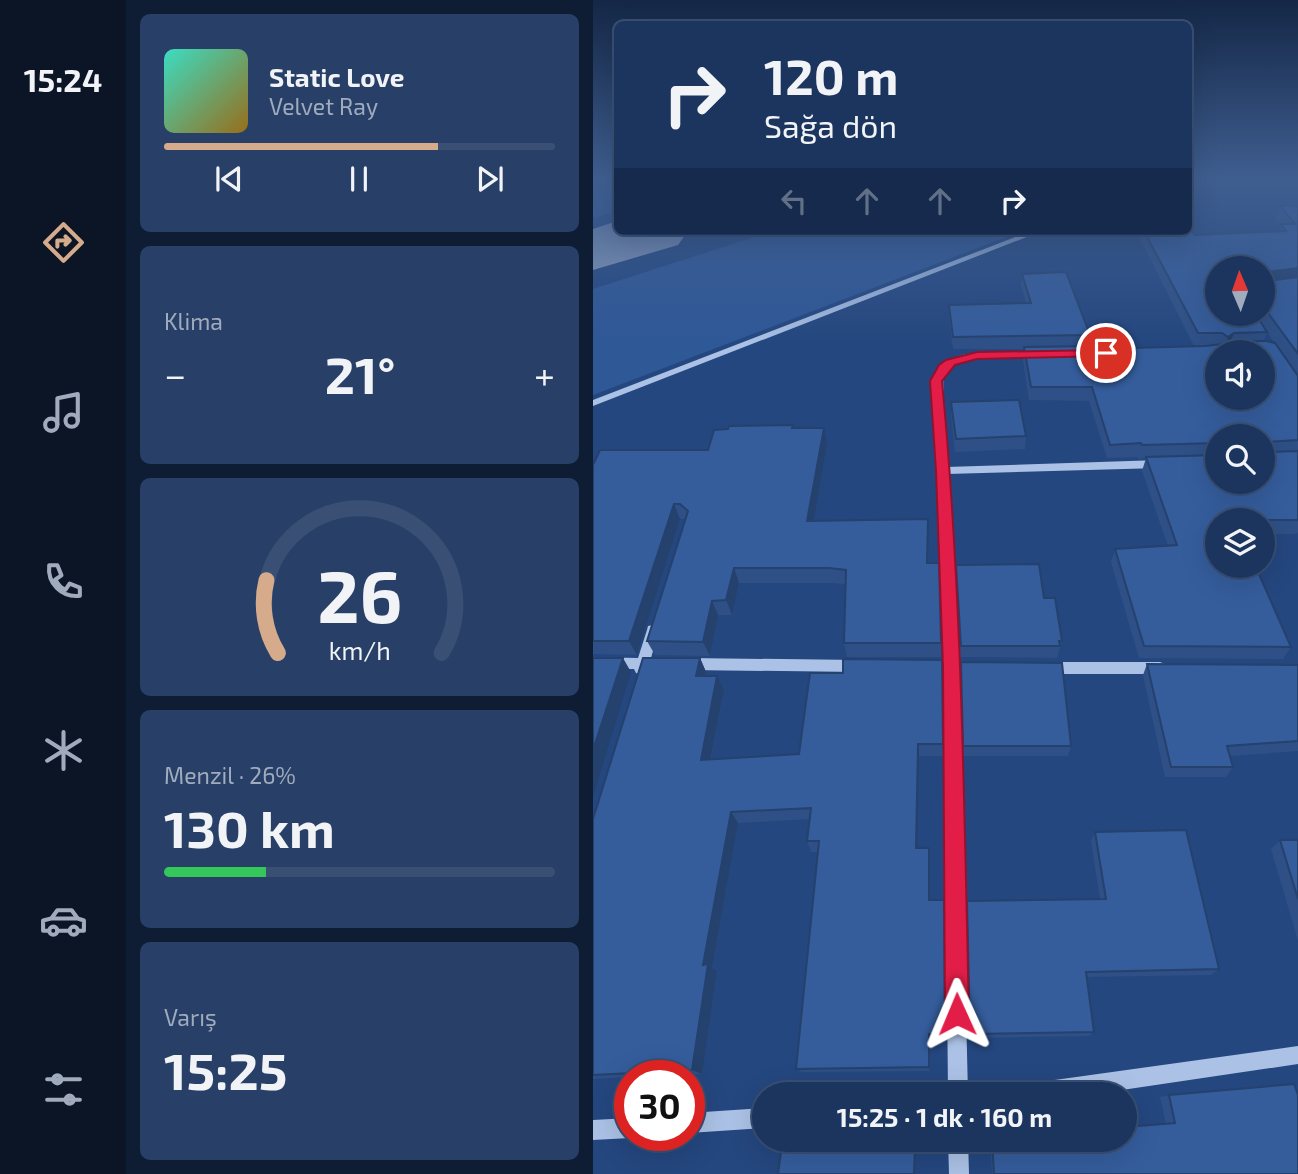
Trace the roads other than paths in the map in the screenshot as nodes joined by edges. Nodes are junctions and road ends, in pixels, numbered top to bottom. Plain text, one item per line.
1 (1028, 235) edge
2 (1050, 354) edge
3 (593, 403) edge
4 (1177, 463) edge
5 (943, 471) junction
6 (658, 613) edge
7 (593, 663) edge
8 (643, 663) junction
9 (871, 666) edge
10 (1035, 668) edge
11 (1173, 668) edge
12 (636, 689) edge
13 (1298, 1055) edge
14 (958, 1082) edge
15 (1110, 1082) edge
16 (752, 1119) edge
17 (705, 1122) edge
18 (614, 1129) edge
19 (593, 1130) edge
20 (958, 1152) edge
21 (959, 1174) edge

1 - 3 street
2 - 5 street
4 - 5 street
5 - 14 street
6 - 8 street
7 - 8 street
8 - 9 street
8 - 12 street
10 - 11 street
13 - 15 street
16 - 17 street
18 - 19 street
20 - 21 street

